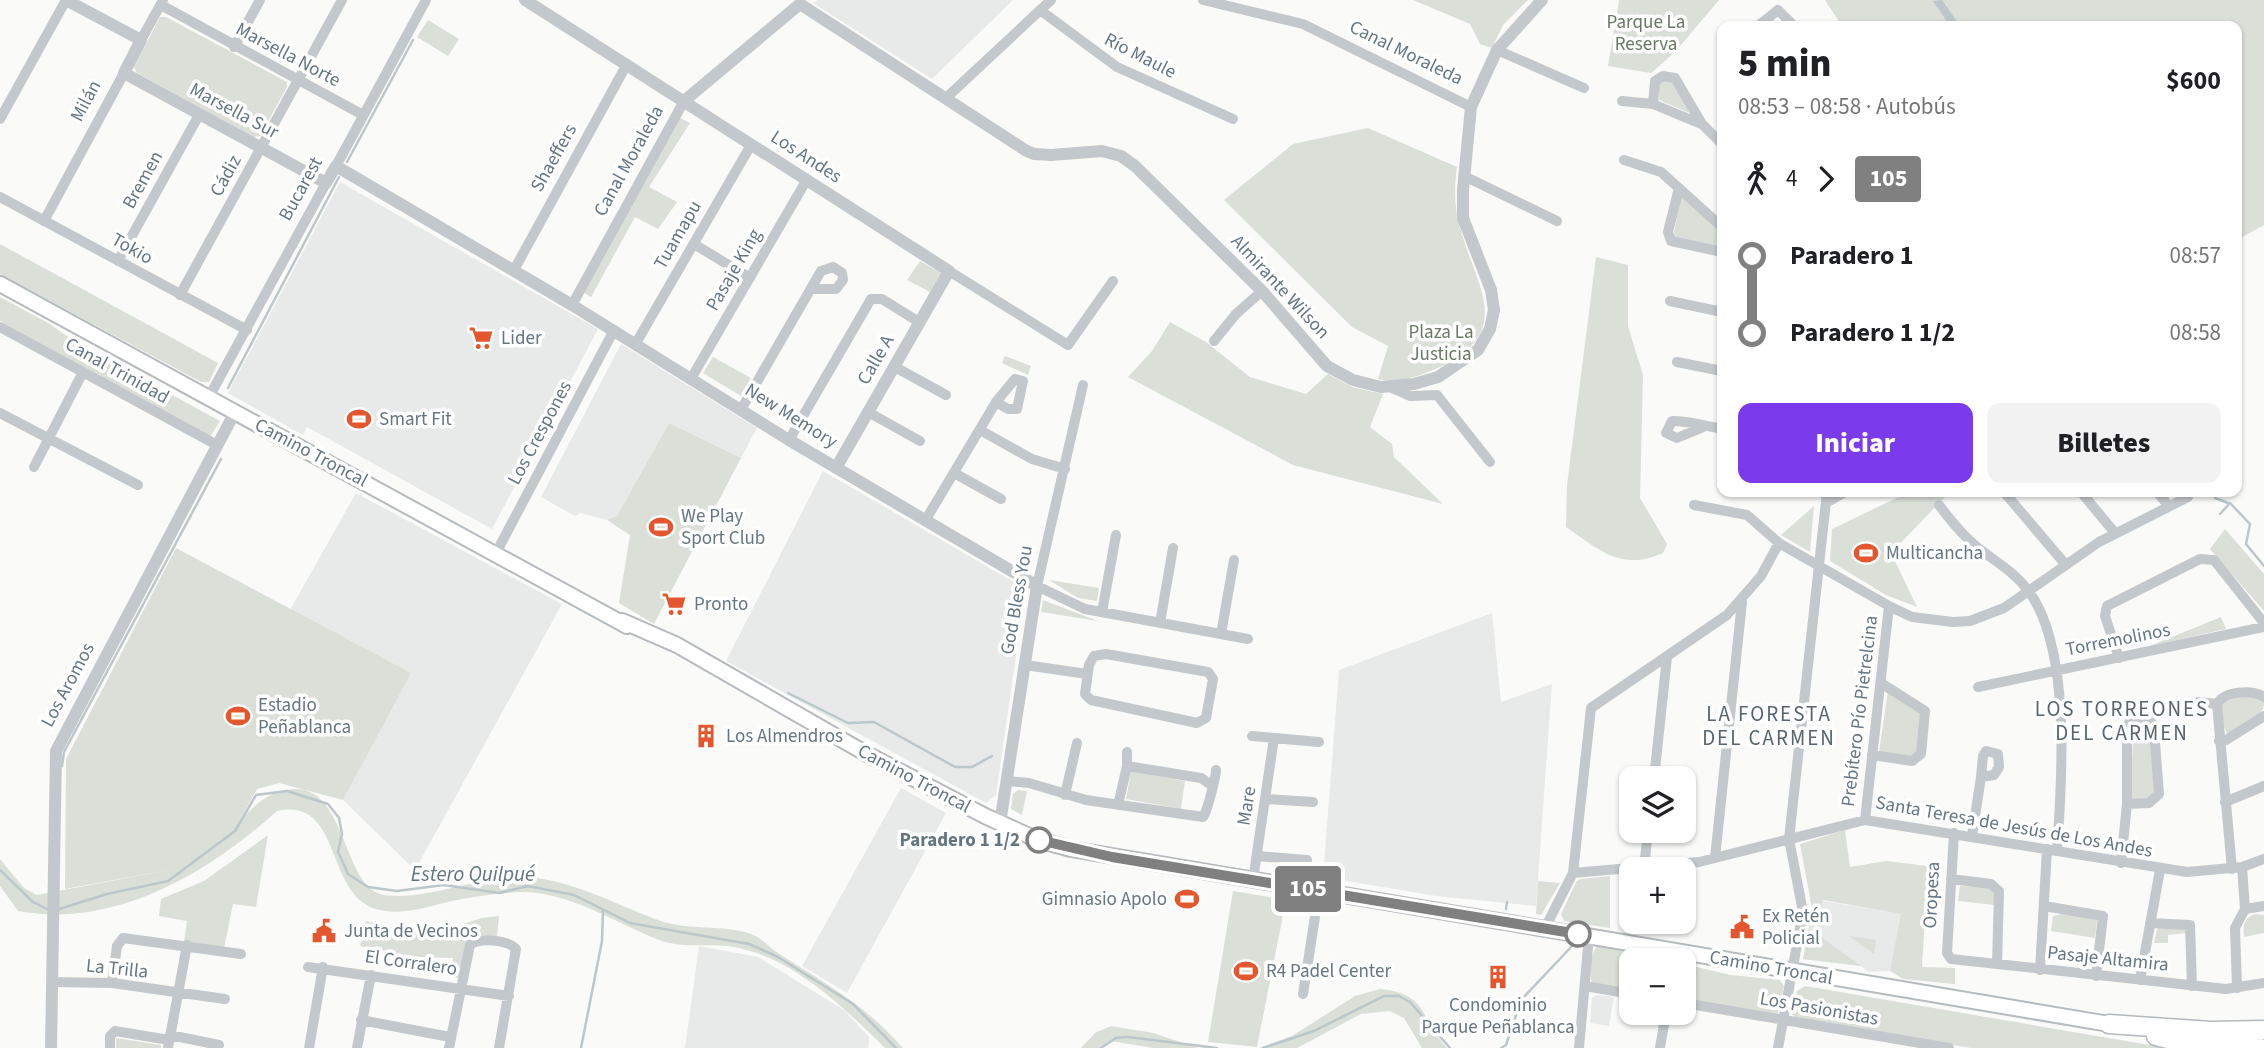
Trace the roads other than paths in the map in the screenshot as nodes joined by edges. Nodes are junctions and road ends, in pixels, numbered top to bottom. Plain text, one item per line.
1 (66, 0) edge
2 (260, 0) edge
3 (342, 0) edge
4 (426, 0) edge
5 (525, 0) edge
6 (1051, 0) edge
7 (1203, 0) edge
8 (1542, 0) edge
9 (162, 2) edge
10 (802, 2) edge
11 (1040, 10) junction
12 (1764, 21) edge
13 (1789, 21) edge
14 (141, 40) junction
15 (234, 47) junction
16 (1497, 50) junction
17 (627, 64) junction
18 (124, 73) junction
19 (298, 81) junction
20 (1584, 88) dead end
21 (946, 98) junction
22 (684, 101) junction
23 (1622, 101) dead end
24 (1653, 104) junction
25 (1471, 107) junction
26 (363, 114) junction
27 (199, 115) junction
28 (1233, 118) dead end
29 (0, 119) edge
30 (1702, 124) junction
31 (1717, 139) edge
32 (751, 145) junction
33 (261, 148) junction
34 (1624, 160) dead end
35 (336, 166) junction
36 (1464, 176) junction
37 (806, 181) junction
38 (326, 183) junction
39 (1679, 188) junction
40 (0, 197) edge
41 (44, 220) junction
42 (1557, 221) dead end
43 (1717, 222) edge
44 (694, 244) junction
45 (1717, 251) edge
46 (118, 261) junction
47 (514, 270) junction
48 (949, 271) junction
49 (750, 278) junction
50 (1113, 281) dead end
51 (0, 284) edge
52 (811, 289) dead end
53 (1262, 291) junction
54 (180, 295) junction
55 (1671, 301) dead end
56 (572, 305) junction
57 (1717, 311) edge
58 (919, 322) junction
59 (0, 327) edge
60 (614, 330) junction
61 (247, 331) junction
62 (1214, 341) dead end
63 (636, 343) junction
64 (1676, 362) dead end
65 (895, 367) junction
66 (1717, 370) edge
67 (83, 372) junction
68 (692, 377) junction
69 (1083, 385) dead end
70 (1392, 388) junction
71 (946, 395) dead end
72 (209, 397) junction
73 (996, 402) dead end
74 (742, 408) junction
75 (235, 412) junction
76 (868, 412) junction
77 (0, 413) edge
78 (1706, 426) dead end
79 (1717, 428) edge
80 (980, 430) junction
81 (50, 440) junction
82 (789, 440) junction
83 (920, 441) dead end
84 (217, 445) junction
85 (1490, 461) dead end
86 (34, 467) dead end
87 (836, 468) junction
88 (1065, 469) junction
89 (954, 472) junction
90 (138, 485) dead end
91 (1827, 497) edge
92 (1836, 497) edge
93 (2008, 497) edge
94 (2085, 497) edge
95 (2161, 497) edge
96 (2188, 497) dead end
97 (1002, 499) dead end
98 (1826, 503) junction
99 (1694, 505) dead end
100 (1939, 505) dead end
101 (2168, 505) junction
102 (925, 521) junction
103 (2116, 533) junction
104 (1116, 535) dead end
105 (1779, 543) junction
106 (1173, 548) dead end
107 (496, 553) junction
108 (1234, 560) dead end
109 (1821, 564) junction
110 (2066, 565) junction
111 (1037, 586) junction
112 (2029, 592) junction
113 (1742, 602) junction
114 (1889, 606) junction
115 (1102, 612) junction
116 (1160, 623) junction
117 (2264, 625) edge
118 (1221, 634) junction
119 (1248, 639) dead end
120 (1667, 657) junction
121 (2119, 659) junction
122 (1025, 665) junction
123 (2055, 670) junction
124 (1087, 674) junction
125 (1881, 683) junction
126 (1978, 687) dead end
127 (2264, 697) edge
128 (2198, 702) dead end
129 (2217, 704) junction
130 (2264, 716) edge
131 (1252, 736) dead end
132 (1273, 738) junction
133 (2219, 741) junction
134 (1318, 742) dead end
135 (1077, 743) dead end
136 (1127, 752) dead end
137 (1872, 755) junction
138 (1127, 766) junction
139 (1655, 766) edge
140 (1216, 770) dead end
141 (1981, 777) dead end
142 (1007, 781) junction
143 (1210, 784) junction
144 (2264, 786) edge
145 (1065, 795) junction
146 (1266, 799) junction
147 (1313, 802) dead end
148 (2225, 802) junction
149 (2127, 804) junction
150 (1118, 805) junction
151 (1865, 820) junction
152 (1000, 823) junction
153 (1954, 833) junction
154 (1972, 836) junction
155 (1789, 839) junction
156 (2052, 850) junction
157 (1257, 856) junction
158 (1715, 858) junction
159 (2264, 859) edge
160 (1307, 860) dead end
161 (1696, 861) edge
162 (2121, 863) junction
163 (2237, 868) junction
164 (1619, 870) edge
165 (2160, 870) junction
166 (1573, 873) junction
167 (1951, 879) junction
168 (1253, 880) junction
169 (1319, 891) junction
170 (2045, 906) junction
171 (2264, 906) edge
172 (2245, 909) junction
173 (2150, 923) junction
174 (1545, 928) junction
175 (1589, 936) junction
176 (187, 945) junction
177 (241, 954) dead end
178 (1949, 958) joint
179 (1997, 964) junction
180 (308, 967) dead end
181 (323, 967) junction
182 (2040, 970) junction
183 (1792, 972) junction
184 (371, 975) junction
185 (2096, 976) junction
186 (2140, 980) junction
187 (52, 982) junction
188 (112, 983) junction
189 (2264, 983) edge
190 (1585, 986) junction
191 (2192, 986) junction
192 (459, 988) junction
193 (2237, 989) junction
194 (1619, 992) edge
195 (178, 994) junction
196 (1303, 994) dead end
197 (509, 996) junction
198 (225, 999) dead end
199 (1696, 1005) edge
200 (361, 1020) junction
201 (107, 1021) dead end
202 (1783, 1021) junction
203 (2109, 1024) junction
204 (1664, 1025) edge
205 (2264, 1030) edge
206 (111, 1032) junction
207 (450, 1037) junction
208 (169, 1041) edge
209 (219, 1045) dead end
210 (1908, 1045) edge
211 (51, 1048) edge
212 (110, 1048) edge
213 (309, 1048) edge
214 (357, 1048) edge
215 (449, 1048) edge
216 (499, 1048) edge
217 (1579, 1048) edge
218 (1660, 1048) edge
219 (1779, 1048) edge
220 (1949, 1048) edge
221 (2204, 1048) edge
222 (2260, 1048) edge

1 - 14 street
1 - 29 street
2 - 15 street
3 - 19 street, Cádiz
4 - 26 street, Bucarest
5 - 17 street, Los Andes
6 - 11 street
7 - 25 street, Canal Moraleda
8 - 16 street, Almirante Wilson
9 - 14 street, Milán
9 - 15 street, Marsella Norte
10 - 21 street, Almirante Wilson
10 - 22 street, Canal Moraleda
11 - 21 street
11 - 28 street, Río Maule
12 - 13 street
14 - 18 street, Milán
15 - 19 street, Marsella Norte
16 - 20 street
16 - 25 street, Almirante Wilson
17 - 22 street, Los Andes
17 - 47 street, Shaeffers
18 - 27 street, Marsella Sur
18 - 41 street, Milán
19 - 26 street, Marsella Norte
19 - 33 street, Cádiz
21 - 53 street, Almirante Wilson
22 - 32 street, Los Andes
22 - 56 street, Canal Moraleda
23 - 24 street
24 - 30 street
24 - 30 street
25 - 36 street, Almirante Wilson
26 - 35 street, Bucarest
27 - 33 street, Marsella Sur
27 - 46 street, Bremen
30 - 31 street
32 - 37 street, Los Andes
32 - 44 street, Tuamapu
33 - 38 street, Marsella Sur
33 - 54 street, Cádiz
34 - 39 street
35 - 38 street, Bucarest
35 - 47 street, New Memory
36 - 42 street
36 - 70 street, Almirante Wilson
37 - 48 street, Los Andes
37 - 49 street, Pasaje King
38 - 61 street, Bucarest
39 - 43 street
39 - 45 street
40 - 41 street, Tokio
41 - 46 street, Tokio
44 - 49 street
44 - 63 street, Tuamapu
46 - 54 street, Tokio
47 - 56 street, New Memory
48 - 50 street, Los Andes
48 - 58 street, Calle A
49 - 68 street, Pasaje King
51 - 72 main road, Camino Troncal
52 - 74 street
53 - 62 street
53 - 70 street, Almirante Wilson
54 - 61 street, Tokio
55 - 57 street
56 - 60 street, New Memory
58 - 65 street, Calle A
58 - 82 street
59 - 67 street, Canal Trinidad
60 - 63 street, New Memory
60 - 107 street, Los Crespones
61 - 72 street, Bucarest
63 - 68 street, New Memory
64 - 66 street
65 - 71 street
65 - 76 street, Calle A
67 - 81 street
67 - 84 street, Canal Trinidad
68 - 74 street, New Memory
69 - 88 street, God Bless You
70 - 85 street
72 - 75 main road, Camino Troncal
73 - 80 street
74 - 82 street, New Memory
75 - 84 street, Los Aromos
75 - 107 main road, Camino Troncal
76 - 83 street
76 - 87 street, Calle A
77 - 81 street
78 - 79 street
80 - 88 street
80 - 89 street
81 - 86 street
81 - 90 street
82 - 87 street, New Memory
84 - 187 street, Los Aromos
87 - 102 street, New Memory
88 - 111 street, God Bless You
89 - 97 street
89 - 102 street
91 - 98 street
92 - 98 street
93 - 110 street
94 - 103 street
95 - 101 street
96 - 101 street
98 - 109 street
99 - 105 street
100 - 112 street
101 - 103 street
102 - 111 street, New Memory
103 - 110 street
104 - 115 street
105 - 109 street
105 - 113 street
106 - 116 street
107 - 152 main road, Camino Troncal
108 - 118 street
109 - 114 street
109 - 155 street
110 - 112 street
111 - 115 street, New Memory
111 - 122 street, God Bless You
112 - 114 street
112 - 123 street
113 - 120 street
113 - 158 street
114 - 125 street, Prebítero Pío Pietrelcina
115 - 116 street, New Memory
116 - 118 street, New Memory
117 - 121 street, Torremolinos
117 - 121 street
118 - 119 street, New Memory
120 - 139 street
120 - 166 street
121 - 123 street, Torremolinos
122 - 124 street
122 - 142 street, God Bless You
123 - 126 street, Torremolinos
123 - 156 street
124 - 124 street
125 - 137 street, Prebítero Pío Pietrelcina
125 - 137 street
127 - 129 street
128 - 129 street
129 - 133 street
130 - 133 street
131 - 132 street
132 - 134 street
132 - 146 street, Mare
133 - 148 street
135 - 145 street
136 - 138 street
137 - 151 street, Prebítero Pío Pietrelcina
138 - 143 street
138 - 150 street
140 - 143 street
141 - 154 street
142 - 145 street
142 - 152 street, God Bless You
143 - 150 street
144 - 148 street
145 - 150 street
146 - 147 street
146 - 157 street, Mare
148 - 163 street
149 - 149 street
149 - 162 street
151 - 153 street, Santa Teresa de Jesús de Los Andes
151 - 155 street, Santa Teresa de Jesús de Los Andes
152 - 168 main road, Camino Troncal
153 - 154 street, Santa Teresa de Jesús de Los Andes
153 - 167 street, Oropesa
154 - 156 street, Santa Teresa de Jesús de Los Andes
155 - 158 street, Santa Teresa de Jesús de Los Andes
155 - 183 street
156 - 162 street, Santa Teresa de Jesús de Los Andes
156 - 170 street
157 - 160 street
157 - 168 street, Mare
158 - 161 street, Santa Teresa de Jesús de Los Andes
159 - 163 street, Santa Teresa de Jesús de Los Andes
162 - 165 street, Santa Teresa de Jesús de Los Andes
163 - 165 street, Santa Teresa de Jesús de Los Andes
163 - 172 street
164 - 166 street, Santa Teresa de Jesús de Los Andes
165 - 173 street
166 - 174 street
167 - 178 street, Oropesa
167 - 179 street
168 - 169 main road, Camino Troncal
169 - 174 main road, Camino Troncal
169 - 196 street
170 - 182 street
170 - 185 street
171 - 172 street
172 - 193 street
173 - 186 street
173 - 191 street
174 - 175 main road, Camino Troncal
175 - 183 main road, Camino Troncal
175 - 190 street
176 - 177 street
176 - 188 street
176 - 195 street
178 - 179 street, Pasaje Altamira
179 - 182 street, Pasaje Altamira
180 - 181 street, El Corralero
181 - 184 street, El Corralero
181 - 213 street
182 - 185 street, Pasaje Altamira
183 - 202 street
183 - 203 main road, Camino Troncal
184 - 192 street, El Corralero
184 - 200 street
185 - 186 street, Pasaje Altamira
186 - 191 street, Pasaje Altamira
187 - 188 street, La Trilla
187 - 211 street, Los Aromos
188 - 195 street, La Trilla
189 - 193 street, Pasaje Altamira
190 - 194 street
190 - 217 street
191 - 193 street, Pasaje Altamira
192 - 197 street, El Corralero
192 - 197 street
192 - 207 street
195 - 198 street, La Trilla
195 - 208 street
197 - 216 street
199 - 202 street, Los Pasionistas
200 - 207 street
200 - 214 street
201 - 206 street
202 - 210 street, Los Pasionistas
202 - 219 street
203 - 205 highway
203 - 221 highway
203 - 222 highway
204 - 218 street
206 - 208 street
206 - 212 street
207 - 215 street
208 - 209 street
210 - 220 street, Los Pasionistas

